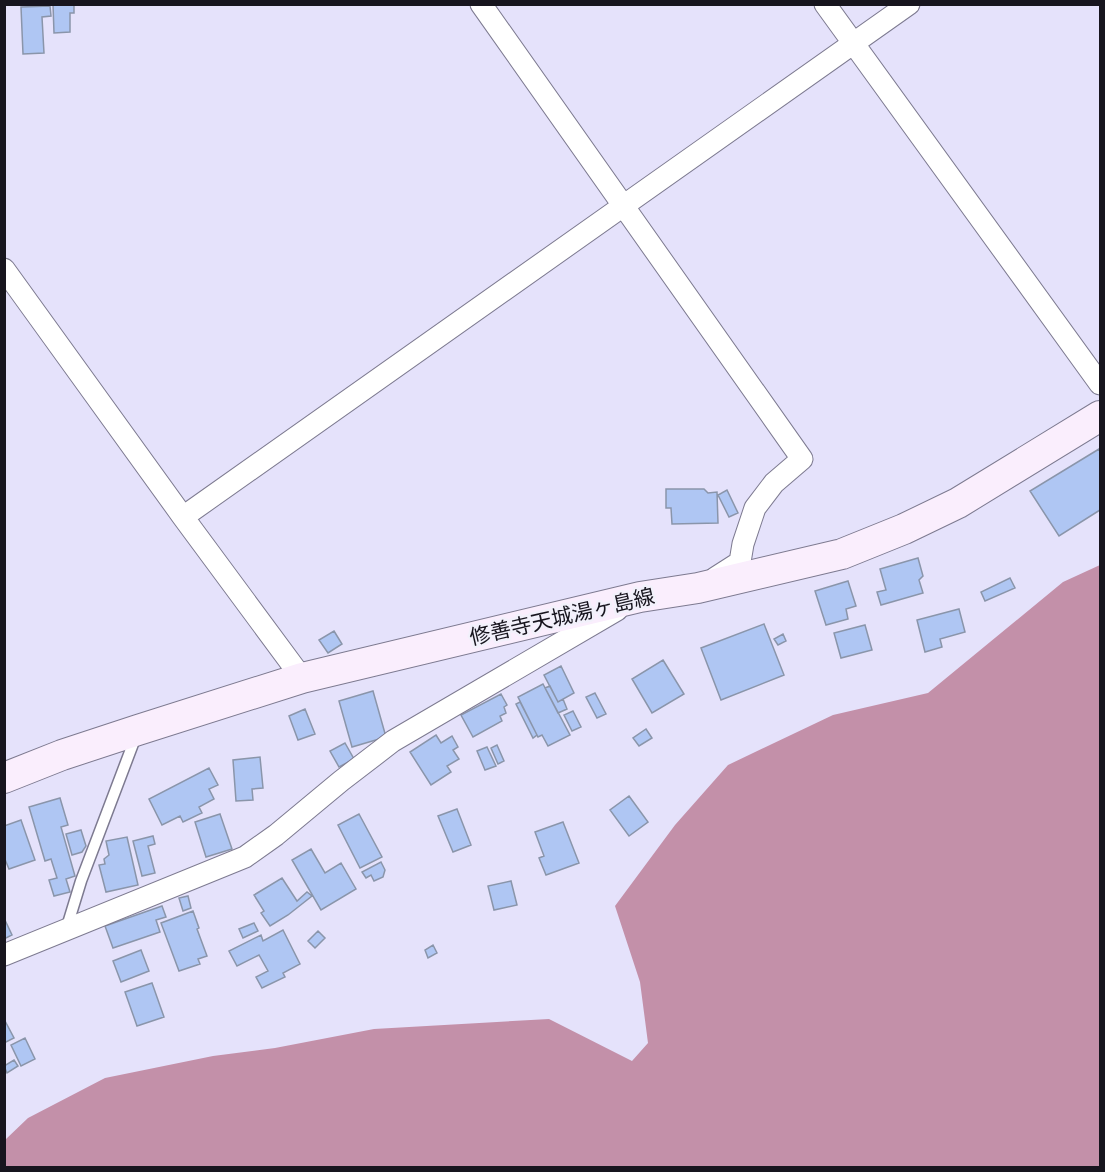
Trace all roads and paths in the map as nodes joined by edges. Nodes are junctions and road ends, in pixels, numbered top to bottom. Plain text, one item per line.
1 (481, 4) edge
2 (825, 4) edge
3 (909, 4) edge
4 (853, 45) junction
5 (624, 207) junction
6 (4, 269) edge
7 (1101, 384) edge
8 (1101, 416) edge
9 (183, 517) junction
10 (698, 588) junction
11 (640, 597) junction
12 (302, 678) junction
13 (138, 730) junction
14 (4, 778) edge
15 (65, 930) junction
16 (4, 955) edge

1 - 5 street
2 - 4 street
3 - 4 street
4 - 5 street
4 - 7 street
5 - 9 street
5 - 10 street
6 - 9 street
8 - 10 main road, 修善寺天城湯ヶ島線
9 - 12 street
10 - 11 main road, 修善寺天城湯ヶ島線
11 - 12 main road, 修善寺天城湯ヶ島線
11 - 15 street
12 - 13 main road, 修善寺天城湯ヶ島線
13 - 14 main road, 修善寺天城湯ヶ島線
13 - 15 lane
15 - 16 street

